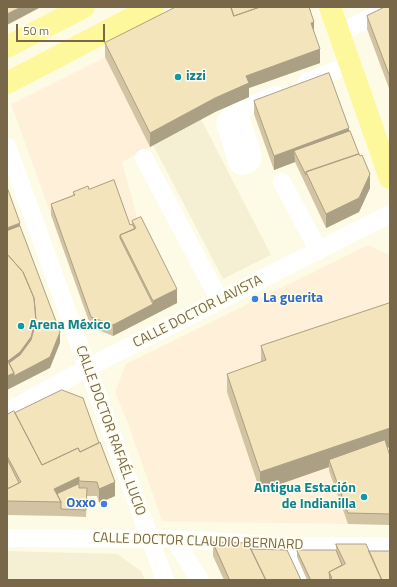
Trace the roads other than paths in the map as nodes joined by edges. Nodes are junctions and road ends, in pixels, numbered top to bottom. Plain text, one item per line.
1 (153, 7) edge
2 (330, 7) edge
3 (79, 8) edge
4 (390, 9) edge
5 (338, 33) junction
6 (7, 46) edge
7 (350, 64) junction
8 (7, 83) edge
9 (238, 111) dead end
10 (7, 146) edge
11 (144, 158) dead end
12 (390, 178) edge
13 (282, 182) dead end
14 (390, 214) edge
15 (319, 251) junction
16 (220, 301) junction
17 (87, 368) junction
18 (7, 412) edge
19 (7, 538) edge
20 (149, 539) junction
21 (174, 539) junction
22 (287, 546) junction
23 (390, 546) edge
24 (165, 580) edge
25 (200, 580) edge
26 (303, 580) edge

1 - 8 main road
2 - 5 main road
3 - 6 main road
4 - 5 street
5 - 7 main road
7 - 9 street
7 - 12 main road
10 - 17 street, CALLE DOCTOR RAFAÉL LUCIO
11 - 16 street
13 - 15 street
14 - 15 street, CALLE DOCTOR LAVISTA
15 - 16 street, CALLE DOCTOR LAVISTA
16 - 17 street, CALLE DOCTOR LAVISTA
17 - 18 street, CALLE DOCTOR LAVISTA
17 - 20 street, CALLE DOCTOR RAFAÉL LUCIO
19 - 20 street, CALLE DOCTOR CLAUDIO BERNARD
20 - 21 street, CALLE DOCTOR CLAUDIO BERNARD
20 - 24 street, CALLE DOCTOR RAFAÉL LUCIO
21 - 22 street, CALLE DOCTOR CLAUDIO BERNARD
21 - 25 street
22 - 23 street, CALLE DOCTOR CLAUDIO BERNARD
22 - 26 street

